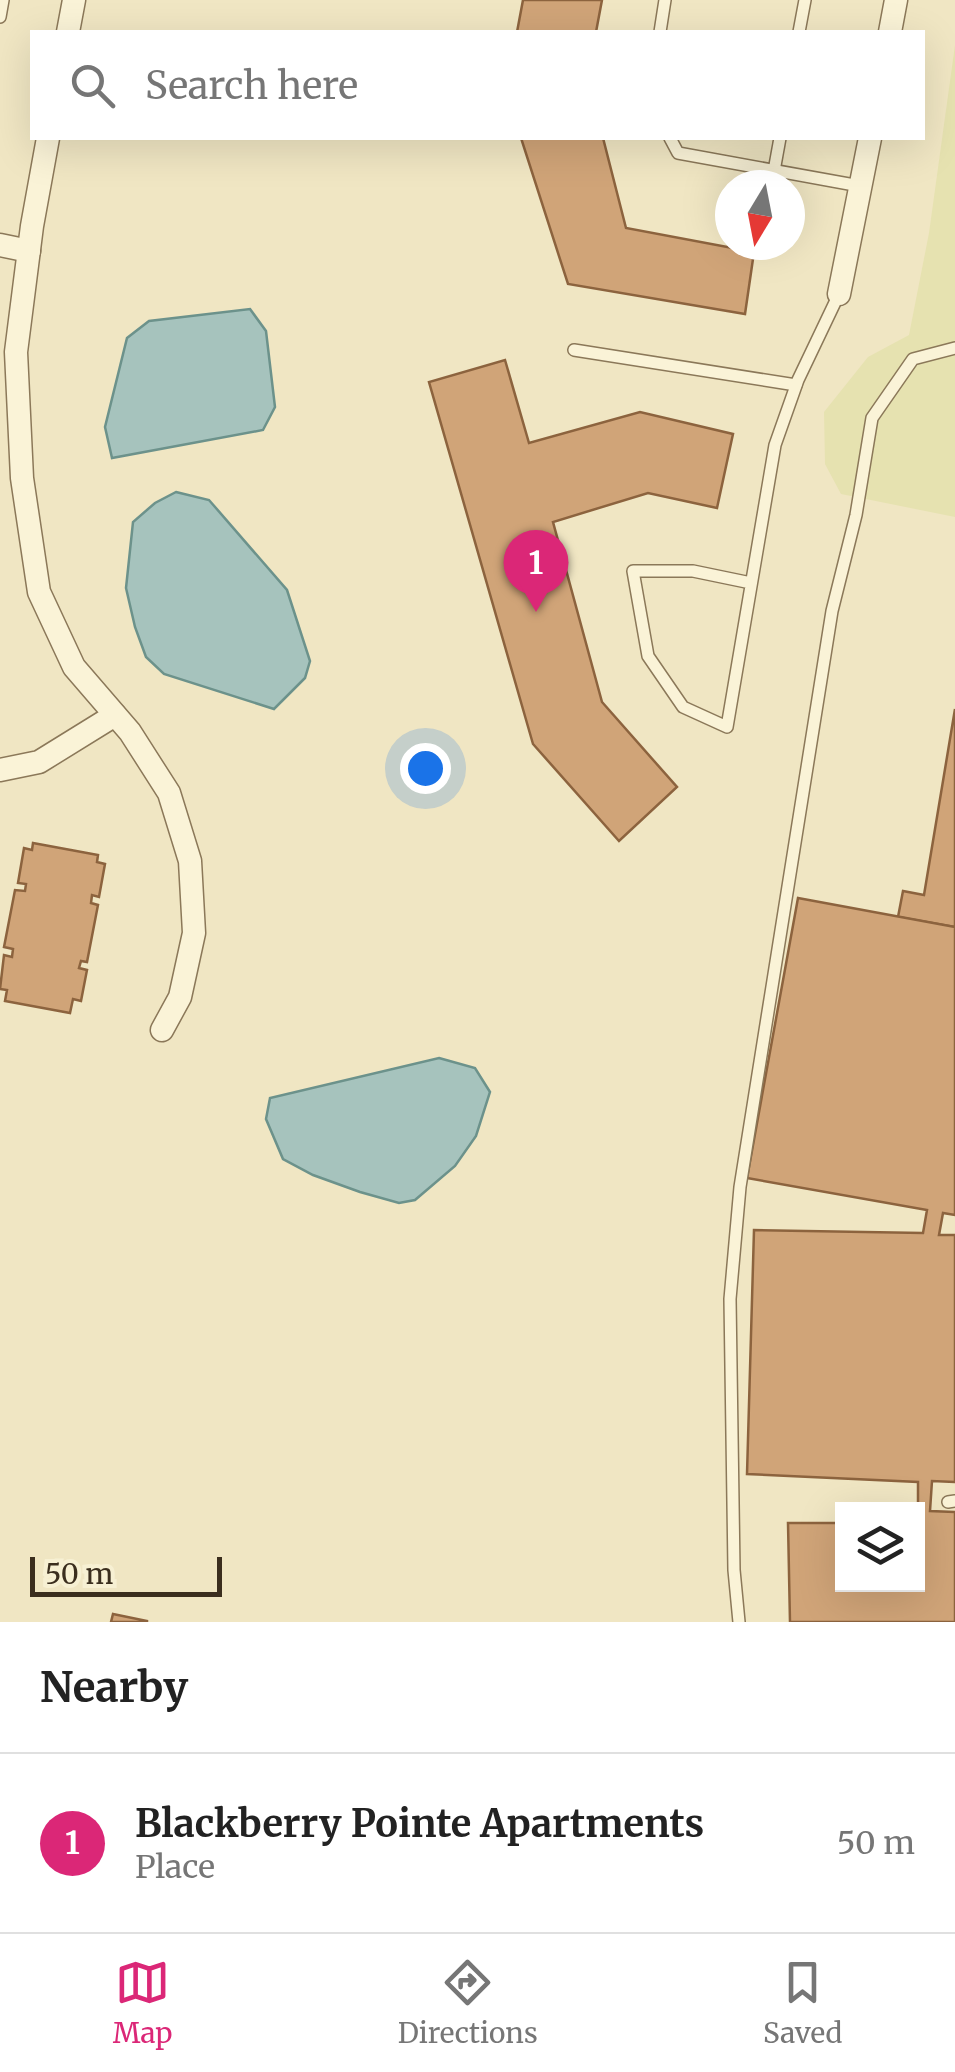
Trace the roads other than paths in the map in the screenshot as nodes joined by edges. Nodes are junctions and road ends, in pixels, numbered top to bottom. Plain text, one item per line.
1 (3, 0) edge
2 (74, 0) edge
3 (665, 0) edge
4 (805, 0) edge
5 (896, 0) edge
6 (0, 17) edge
7 (68, 30) edge
8 (660, 30) edge
9 (799, 30) edge
10 (890, 30) edge
11 (48, 140) edge
12 (671, 140) edge
13 (780, 140) edge
14 (870, 140) edge
15 (769, 170) edge
16 (774, 170) edge
17 (805, 176) edge
18 (860, 186) junction
19 (0, 245) edge
20 (29, 251) junction
21 (839, 294) joint
22 (955, 348) edge
23 (574, 350) dead end
24 (796, 385) junction
25 (751, 583) junction
26 (116, 715) junction
27 (0, 770) edge
28 (162, 1030) dead end
29 (739, 1622) edge

1 - 6 lane
2 - 7 street
3 - 8 lane
4 - 9 lane
5 - 10 street
11 - 20 street
12 - 15 lane
13 - 16 lane
14 - 18 street
17 - 18 lane
18 - 21 street
19 - 20 street
20 - 26 street
21 - 24 lane
22 - 29 lane
23 - 24 lane
24 - 25 lane
25 - 25 lane
26 - 27 street
26 - 28 street

